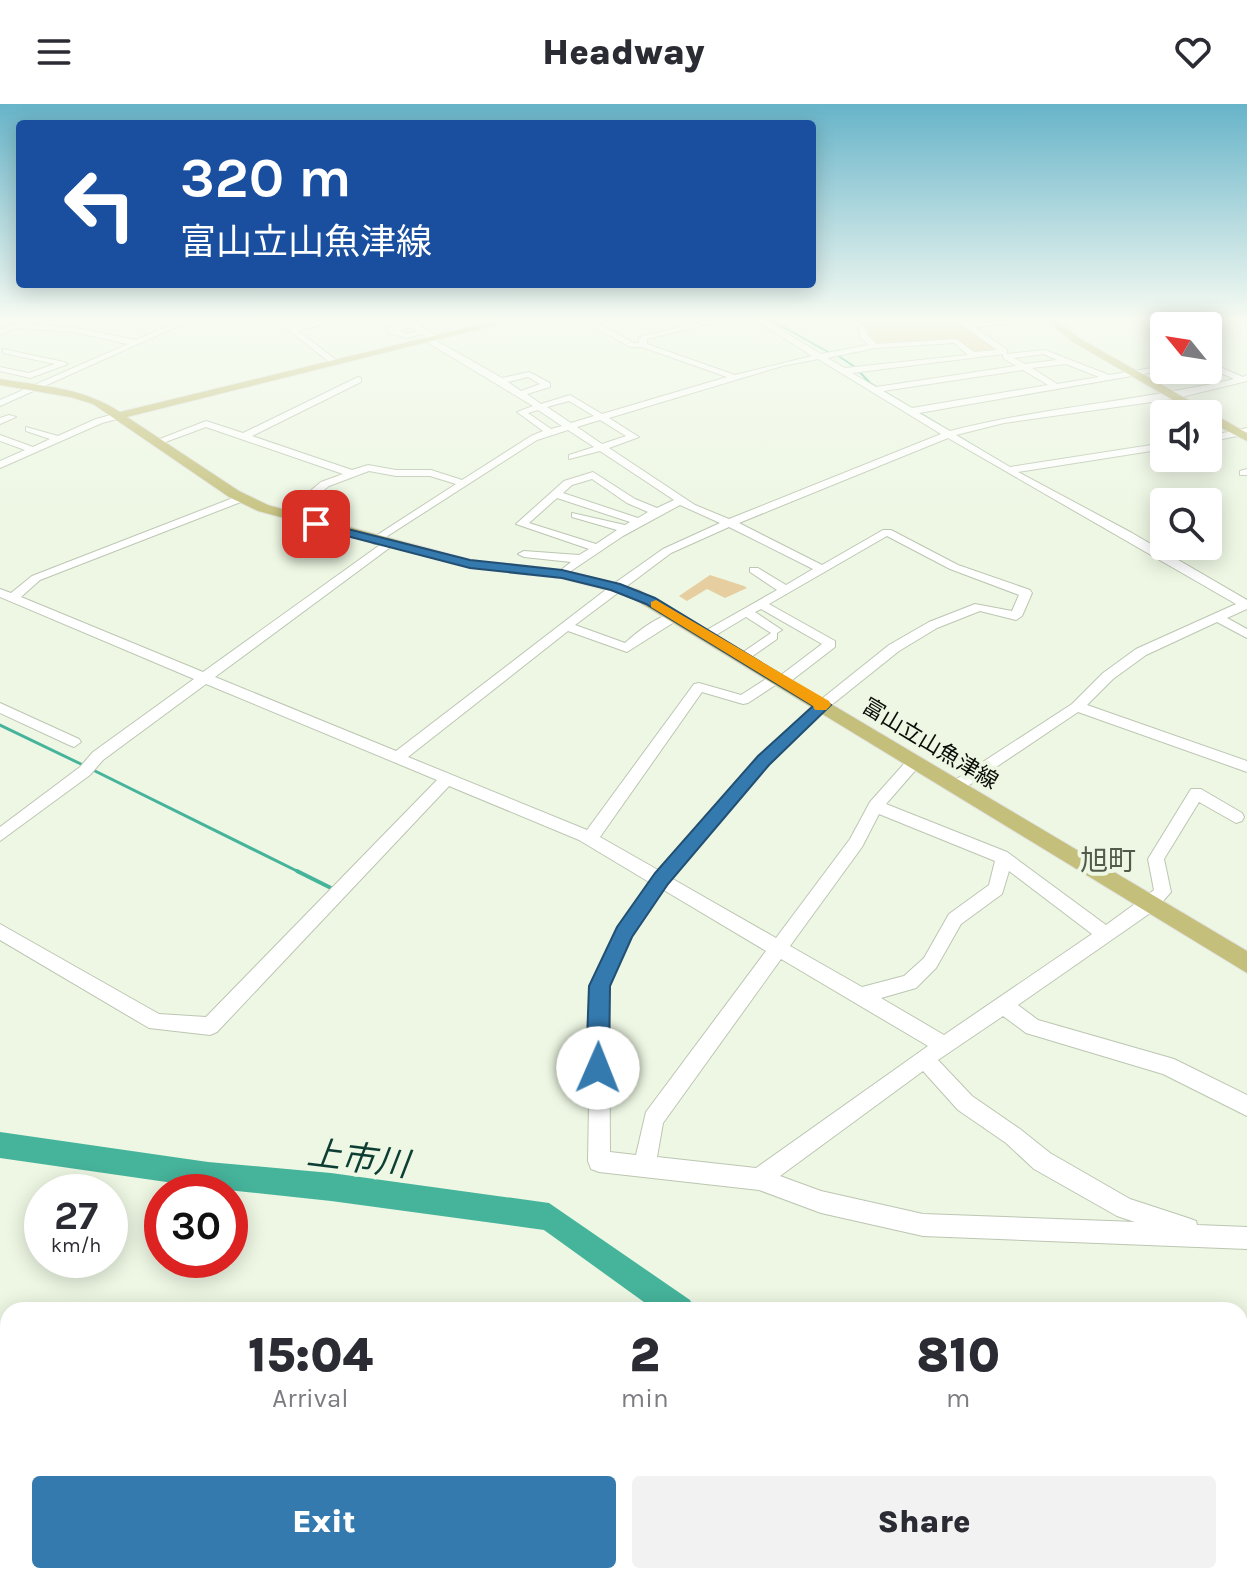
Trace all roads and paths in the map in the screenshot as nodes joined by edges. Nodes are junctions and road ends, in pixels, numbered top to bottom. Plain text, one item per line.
1 (28, 387) edge
2 (237, 387) edge
3 (344, 387) edge
4 (510, 387) edge
5 (541, 387) edge
6 (697, 387) edge
7 (871, 387) edge
8 (895, 387) edge
9 (1049, 387) edge
10 (1157, 387) edge
11 (1211, 387) edge
12 (34, 388) junction
13 (876, 390) junction
14 (520, 394) junction
15 (1173, 396) junction
16 (1180, 400) edge
17 (0, 403) edge
18 (539, 407) junction
19 (912, 411) junction
20 (118, 416) junction
21 (12, 417) dead end
22 (601, 417) junction
23 (0, 421) edge
24 (1222, 423) edge
25 (570, 426) junction
26 (29, 429) dead end
27 (550, 432) junction
28 (949, 434) junction
29 (1245, 434) edge
30 (243, 437) junction
31 (1222, 437) edge
32 (0, 438) edge
33 (59, 439) junction
34 (157, 442) junction
35 (603, 447) junction
36 (1150, 448) edge
37 (34, 450) junction
38 (572, 457) dead end
39 (0, 465) edge
40 (1009, 470) junction
41 (350, 473) junction
42 (465, 484) junction
43 (556, 494) junction
44 (242, 498) junction
45 (682, 500) junction
46 (589, 504) junction
47 (655, 511) junction
48 (576, 515) junction
49 (287, 516) junction
50 (638, 521) junction
51 (727, 524) junction
52 (539, 529) junction
53 (625, 529) junction
54 (556, 535) junction
55 (382, 542) junction
56 (595, 547) junction
57 (524, 554) junction
58 (581, 559) junction
59 (821, 569) junction
60 (513, 570) junction
61 (754, 570) dead end
62 (562, 574) junction
63 (616, 587) junction
64 (785, 590) junction
65 (7, 596) edge
66 (760, 604) junction
67 (1247, 604) edge
68 (746, 612) junction
69 (675, 616) junction
70 (1218, 618) junction
71 (566, 626) junction
72 (1247, 634) edge
73 (707, 635) junction
74 (742, 657) junction
75 (206, 678) junction
76 (780, 680) junction
77 (823, 705) junction
78 (1077, 707) junction
79 (0, 708) edge
80 (74, 742) dead end
81 (397, 758) junction
82 (915, 761) junction
83 (1247, 767) edge
84 (447, 779) junction
85 (957, 786) junction
86 (875, 806) junction
87 (1236, 817) dead end
88 (0, 835) edge
89 (590, 839) junction
90 (1004, 859) junction
91 (661, 878) junction
92 (1150, 904) junction
93 (0, 931) edge
94 (1106, 935) junction
95 (779, 948) junction
96 (1247, 963) edge
97 (860, 996) junction
98 (1002, 1004) junction
99 (944, 1045) junction
100 (924, 1059) junction
101 (1247, 1106) edge
102 (645, 1166) junction
103 (759, 1179) junction
104 (1207, 1235) junction
105 (1247, 1238) edge

1 - 12 main road, 富山立山魚津線
2 - 20 main road
3 - 30 street
4 - 14 street
5 - 14 street
6 - 22 street
7 - 13 street
8 - 13 street
9 - 19 street
10 - 15 main road
11 - 15 street
12 - 17 street
12 - 20 main road, 富山立山魚津線
13 - 19 street
14 - 18 street
15 - 16 main road
15 - 28 street
18 - 22 street
18 - 25 street
18 - 27 street
19 - 28 street
20 - 33 street
20 - 34 main road, 富山立山魚津線
21 - 23 street
22 - 25 street
22 - 35 street
24 - 29 main road
25 - 27 street
25 - 35 street
26 - 33 street
27 - 42 street
28 - 40 street
28 - 51 street
29 - 31 street
30 - 34 street
30 - 41 street
32 - 37 street
33 - 37 street
34 - 44 main road, 富山立山魚津線
35 - 38 street
35 - 45 street
36 - 40 street
37 - 39 street
40 - 67 street
41 - 42 street
41 - 49 street
42 - 55 street
43 - 46 street
43 - 47 street
43 - 52 street
44 - 49 main road, 富山立山魚津線
44 - 65 street
45 - 47 street
45 - 51 street
46 - 48 street
46 - 50 street
47 - 50 street
48 - 53 street
48 - 54 street
49 - 55 main road, 富山立山魚津線
50 - 53 street
51 - 59 street
51 - 63 street
52 - 54 street
52 - 57 street
53 - 56 street
54 - 56 street
55 - 60 main road, 富山立山魚津線
55 - 75 street
56 - 58 street
57 - 58 street
57 - 60 street
58 - 62 street
59 - 64 street
59 - 77 street
60 - 62 main road, 富山立山魚津線
61 - 64 street
62 - 63 main road, 富山立山魚津線
63 - 69 main road, 富山立山魚津線
63 - 71 street
64 - 66 street
65 - 75 street
66 - 68 street
66 - 76 street
67 - 70 street
68 - 73 street
68 - 74 street
69 - 71 street
69 - 73 main road, 富山立山魚津線
70 - 72 street
70 - 78 street
71 - 81 street
73 - 74 main road, 富山立山魚津線
74 - 76 main road, 富山立山魚津線
75 - 81 street
75 - 88 street
76 - 77 main road, 富山立山魚津線
76 - 89 street
77 - 82 main road, 富山立山魚津線
77 - 91 street
78 - 83 street
78 - 85 street
79 - 80 street
81 - 84 street
82 - 85 main road, 富山立山魚津線
82 - 86 street
84 - 89 street
84 - 93 street
85 - 92 main road, 富山立山魚津線
86 - 90 street
86 - 95 street
87 - 92 street
89 - 91 street
90 - 94 street
90 - 97 street
91 - 95 street
91 - 102 street
92 - 94 street
92 - 96 main road, 富山立山魚津線
94 - 98 street
95 - 97 street
95 - 102 street
97 - 99 street
98 - 99 street
98 - 101 street
99 - 100 street
100 - 103 street
100 - 104 street
102 - 103 street
103 - 104 street
104 - 105 street

